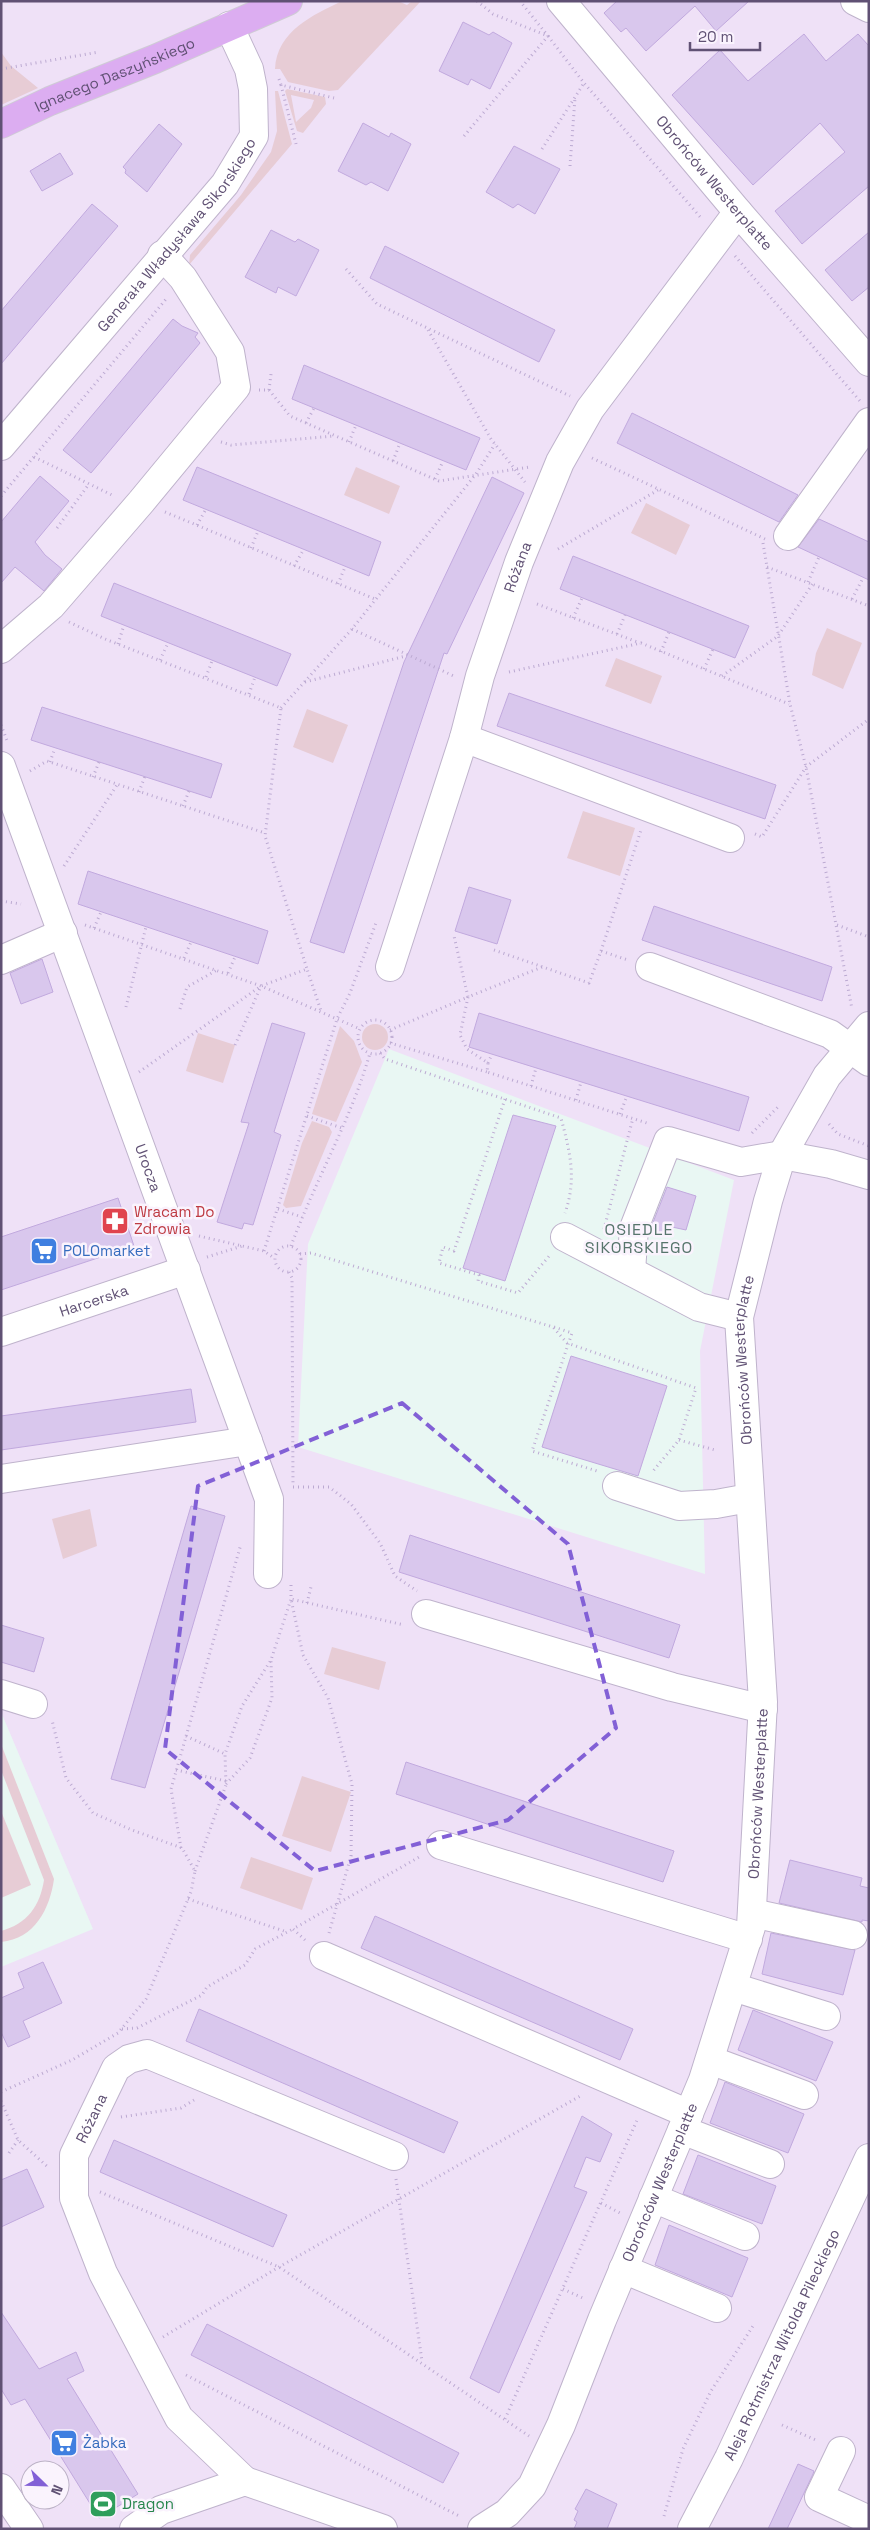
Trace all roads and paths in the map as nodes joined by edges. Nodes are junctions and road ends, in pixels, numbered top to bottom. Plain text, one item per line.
1 (288, 1) edge
2 (476, 1) edge
3 (520, 1) edge
4 (561, 1) edge
5 (855, 1) edge
6 (869, 8) edge
7 (229, 26) junction
8 (548, 36) junction
9 (101, 52) dead end
10 (1, 69) edge
11 (278, 79) dead end
12 (584, 84) junction
13 (281, 85) junction
14 (334, 98) dead end
15 (575, 98) junction
16 (1, 124) edge
17 (464, 136) dead end
18 (296, 144) dead end
19 (542, 149) dead end
20 (570, 166) dead end
21 (738, 212) junction
22 (719, 238) junction
23 (162, 255) junction
24 (346, 268) dead end
25 (183, 278) junction
26 (428, 329) junction
27 (869, 362) edge
28 (271, 374) dead end
29 (236, 387) junction
30 (269, 390) junction
31 (569, 396) dead end
32 (314, 408) dead end
33 (866, 412) edge
34 (306, 423) junction
35 (356, 425) dead end
36 (334, 436) junction
37 (216, 441) dead end
38 (350, 442) junction
39 (400, 444) dead end
40 (495, 444) junction
41 (1, 446) edge
42 (584, 454) dead end
43 (34, 457) junction
44 (393, 461) junction
45 (443, 461) dead end
46 (538, 465) dead end
47 (515, 469) junction
48 (476, 474) junction
49 (435, 479) junction
50 (89, 484) junction
51 (528, 487) dead end
52 (659, 490) junction
53 (1, 496) edge
54 (139, 505) junction
55 (206, 509) dead end
56 (197, 525) junction
57 (57, 528) dead end
58 (258, 531) dead end
59 (788, 536) dead end
60 (251, 548) junction
61 (558, 548) dead end
62 (304, 550) dead end
63 (819, 557) dead end
64 (294, 566) junction
65 (345, 566) dead end
66 (767, 567) junction
67 (863, 578) dead end
68 (808, 582) junction
69 (338, 584) junction
70 (813, 584) junction
71 (582, 598) dead end
72 (375, 599) junction
73 (852, 599) junction
74 (537, 604) dead end
75 (869, 606) edge
76 (625, 615) dead end
77 (574, 618) junction
78 (124, 625) dead end
79 (78, 626) dead end
80 (352, 629) junction
81 (669, 632) dead end
82 (617, 634) junction
83 (778, 636) junction
84 (168, 643) dead end
85 (118, 644) junction
86 (641, 644) junction
87 (1, 649) edge
88 (713, 649) dead end
89 (661, 652) junction
90 (407, 656) junction
91 (160, 660) junction
92 (212, 660) dead end
93 (704, 669) junction
94 (509, 672) dead end
95 (721, 676) junction
96 (206, 677) junction
97 (255, 677) dead end
98 (463, 680) dead end
99 (305, 682) junction
100 (249, 694) junction
101 (790, 704) junction
102 (281, 708) junction
103 (869, 719) edge
104 (464, 738) junction
105 (55, 748) dead end
106 (50, 762) junction
107 (99, 762) dead end
108 (806, 767) junction
109 (12, 771) edge
110 (145, 776) dead end
111 (93, 777) junction
112 (117, 785) junction
113 (189, 791) dead end
114 (139, 792) junction
115 (183, 806) junction
116 (649, 806) junction
117 (265, 833) junction
118 (741, 836) joint
119 (62, 870) dead end
120 (1, 901) edge
121 (21, 904) dead end
122 (101, 912) dead end
123 (836, 924) junction
124 (146, 927) dead end
125 (72, 928) junction
126 (94, 928) junction
127 (454, 936) dead end
128 (869, 937) edge
129 (191, 942) dead end
130 (141, 943) junction
131 (494, 950) dead end
132 (601, 951) junction
133 (235, 957) dead end
134 (184, 958) junction
135 (1, 960) edge
136 (542, 966) junction
137 (390, 967) dead end
138 (650, 967) joint
139 (307, 969) junction
140 (217, 970) junction
141 (228, 974) junction
142 (261, 986) junction
143 (468, 998) junction
144 (126, 1006) dead end
145 (180, 1009) dead end
146 (321, 1012) junction
147 (337, 1019) junction
148 (861, 1019) edge
149 (360, 1029) junction
150 (390, 1030) junction
151 (390, 1043) junction
152 (235, 1045) dead end
153 (370, 1053) junction
154 (380, 1053) junction
155 (492, 1054) dead end
156 (858, 1055) edge
157 (488, 1063) junction
158 (536, 1068) dead end
159 (487, 1072) junction
160 (132, 1077) dead end
161 (581, 1082) dead end
162 (531, 1086) junction
163 (627, 1096) dead end
164 (505, 1099) junction
165 (576, 1100) junction
166 (780, 1105) dead end
167 (620, 1114) junction
168 (307, 1116) junction
169 (633, 1118) junction
170 (824, 1118) dead end
171 (658, 1126) dead end
172 (342, 1128) junction
173 (748, 1138) dead end
174 (869, 1146) edge
175 (782, 1155) junction
176 (869, 1176) edge
177 (278, 1209) junction
178 (302, 1217) junction
179 (191, 1234) dead end
180 (566, 1237) junction
181 (242, 1246) junction
182 (291, 1246) junction
183 (264, 1251) junction
184 (300, 1254) junction
185 (598, 1254) junction
186 (274, 1258) junction
187 (193, 1265) junction
188 (631, 1271) junction
189 (739, 1317) junction
190 (553, 1327) junction
191 (1, 1332) edge
192 (568, 1343) junction
193 (248, 1441) junction
194 (716, 1450) dead end
195 (1, 1479) edge
196 (616, 1486) joint
197 (293, 1487) dead end
198 (749, 1498) junction
199 (242, 1541) dead end
200 (268, 1574) dead end
201 (310, 1587) dead end
202 (307, 1603) junction
203 (421, 1607) junction
204 (270, 1660) dead end
205 (1, 1694) edge
206 (33, 1704) joint
207 (763, 1709) junction
208 (186, 1736) junction
209 (225, 1754) dead end
210 (176, 1770) junction
211 (211, 1826) dead end
212 (441, 1845) joint
213 (181, 1848) junction
214 (195, 1871) junction
215 (188, 1899) junction
216 (336, 1904) junction
217 (750, 1926) junction
218 (293, 1929) junction
219 (288, 1932) junction
220 (853, 1935) dead end
221 (324, 1956) junction
222 (733, 1987) junction
223 (826, 2016) dead end
224 (122, 2029) junction
225 (710, 2060) junction
226 (614, 2082) junction
227 (219, 2083) junction
228 (1, 2092) edge
229 (804, 2094) dead end
230 (646, 2096) junction
231 (1, 2101) edge
232 (114, 2118) dead end
233 (685, 2122) junction
234 (18, 2140) junction
235 (8, 2153) dead end
236 (394, 2156) dead end
237 (869, 2158) edge
238 (770, 2164) dead end
239 (52, 2170) dead end
240 (97, 2191) dead end
241 (653, 2198) junction
242 (397, 2202) junction
243 (745, 2236) dead end
244 (279, 2267) junction
245 (624, 2269) junction
246 (717, 2308) dead end
247 (754, 2326) dead end
248 (166, 2346) dead end
249 (422, 2362) junction
250 (185, 2374) dead end
251 (505, 2419) junction
252 (532, 2438) dead end
253 (841, 2451) dead end
254 (245, 2481) junction
255 (1, 2488) edge
256 (664, 2516) dead end
257 (869, 2520) edge
258 (474, 2522) edge
259 (29, 2529) edge
260 (134, 2529) edge
261 (383, 2529) edge
262 (692, 2529) edge

1 - 7 main road
2 - 8 path
3 - 8 path
4 - 21 street, Obrońców Westerplatte
5 - 6 street
7 - 16 main road, Ignacego Daszyńskiego
7 - 23 street, Generała Władysława Sikorskiego
8 - 12 path
8 - 17 path
9 - 10 path
11 - 13 path
12 - 15 path
12 - 22 path
13 - 14 path
13 - 18 path
15 - 19 path
15 - 20 path
21 - 22 street, Różana
21 - 27 street, Obrońców Westerplatte
22 - 33 path
22 - 104 street, Różana
23 - 25 street
23 - 41 street, Generała Władysława Sikorskiego
24 - 26 path
25 - 29 street
25 - 43 path
26 - 31 path
26 - 40 path
28 - 30 path
29 - 30 path
29 - 54 street
30 - 34 path
32 - 34 path
33 - 59 street
34 - 36 path
35 - 38 path
36 - 37 path
36 - 38 path
38 - 44 path
39 - 44 path
40 - 47 path
40 - 48 path
42 - 52 path
43 - 50 path
43 - 53 path
44 - 49 path
45 - 49 path
46 - 47 path
47 - 48 path
47 - 51 path
48 - 49 path
48 - 72 path
50 - 54 path
50 - 57 path
52 - 61 path
52 - 66 path
54 - 56 path
54 - 87 street
55 - 56 path
56 - 60 path
58 - 60 path
60 - 64 path
62 - 64 path
63 - 68 path
64 - 69 path
65 - 69 path
66 - 68 path
66 - 83 path
67 - 73 path
68 - 70 path
69 - 72 path
70 - 73 path
70 - 83 path
71 - 77 path
72 - 80 path
73 - 75 path
74 - 77 path
76 - 82 path
77 - 82 path
78 - 85 path
79 - 85 path
80 - 90 path
80 - 99 path
81 - 89 path
82 - 86 path
83 - 95 path
83 - 101 path
84 - 91 path
85 - 91 path
86 - 89 path
86 - 94 path
88 - 93 path
89 - 93 path
90 - 98 path
90 - 99 path
91 - 96 path
92 - 96 path
93 - 95 path
95 - 101 path
96 - 100 path
97 - 100 path
99 - 102 path
100 - 102 path
101 - 108 path
102 - 117 path
103 - 108 path
104 - 116 street
104 - 137 street, Różana
105 - 106 path
106 - 109 path
106 - 111 path
107 - 111 path
108 - 118 path
108 - 123 path
109 - 125 street, Urocza
110 - 114 path
111 - 112 path
112 - 114 path
112 - 119 path
113 - 115 path
114 - 115 path
115 - 117 path
116 - 118 street
116 - 132 path
117 - 139 path
120 - 121 path
122 - 126 path
123 - 128 path
123 - 148 path
124 - 130 path
125 - 126 path
125 - 135 street
125 - 187 street, Urocza
126 - 130 path
127 - 143 path
129 - 134 path
130 - 134 path
130 - 144 path
131 - 136 path
132 - 136 path
132 - 138 path
133 - 141 path
134 - 140 path
136 - 143 path
138 - 156 street
139 - 142 path
139 - 146 path
140 - 141 path
140 - 145 path
141 - 142 path
142 - 146 path
142 - 152 path
142 - 160 path
143 - 150 path
143 - 157 path
146 - 147 path
147 - 149 path
147 - 168 path
148 - 156 street, Obrońców Westerplatte
149 - 150 path
149 - 153 path
150 - 151 path
151 - 154 path
151 - 159 path
153 - 154 path
153 - 172 path
154 - 164 path
155 - 157 path
156 - 175 street, Obrońców Westerplatte
157 - 159 path
158 - 162 path
159 - 162 path
161 - 165 path
162 - 165 path
163 - 167 path
164 - 180 path
164 - 180 path
165 - 167 path
166 - 173 path
167 - 169 path
168 - 172 path
168 - 177 path
169 - 171 path
169 - 185 path
170 - 174 path
172 - 178 path
175 - 176 street
175 - 188 street
175 - 189 street, Obrońców Westerplatte
177 - 178 path
177 - 183 path
178 - 182 path
179 - 181 path
180 - 185 street
181 - 183 path
181 - 187 path
182 - 184 path
182 - 186 path
183 - 186 path
184 - 186 path
184 - 190 path
185 - 188 street
187 - 191 street, Harcerska
187 - 193 street, Urocza
188 - 189 street
189 - 198 street, Obrońców Westerplatte
190 - 192 path
190 - 192 path
192 - 194 path
192 - 196 path
193 - 195 street
193 - 200 street, Urocza
196 - 198 street
197 - 203 path
198 - 207 street, Obrońców Westerplatte
199 - 208 path
201 - 202 path
202 - 203 path
202 - 216 path
203 - 207 street
204 - 210 path
205 - 206 street
206 - 213 path
207 - 217 street, Obrońców Westerplatte
208 - 209 path
208 - 210 path
210 - 213 path
211 - 214 path
212 - 216 path
212 - 217 street
213 - 214 path
214 - 215 path
215 - 219 path
215 - 224 path
216 - 218 path
216 - 221 path
217 - 220 street
217 - 222 street, Obrońców Westerplatte
218 - 219 path
218 - 221 path
219 - 224 path
221 - 226 street
222 - 223 street
222 - 225 street, Obrońców Westerplatte
224 - 228 path
225 - 229 street
225 - 233 street, Obrońców Westerplatte
226 - 230 street
226 - 242 path
227 - 232 path
227 - 236 street, Różana
227 - 254 street, Różana
230 - 233 street
230 - 251 path
231 - 234 path
233 - 238 street
233 - 241 street, Obrońców Westerplatte
234 - 235 path
234 - 239 path
237 - 262 street, Aleja Rotmistrza Witolda Pileckiego
240 - 244 path
241 - 243 street
241 - 245 street, Obrońców Westerplatte
242 - 244 path
242 - 249 path
244 - 248 path
244 - 249 path
245 - 246 street
245 - 258 street, Obrońców Westerplatte
247 - 256 path
249 - 251 path
250 - 258 path
251 - 252 path
253 - 257 street
254 - 260 street
254 - 261 street
255 - 259 street

